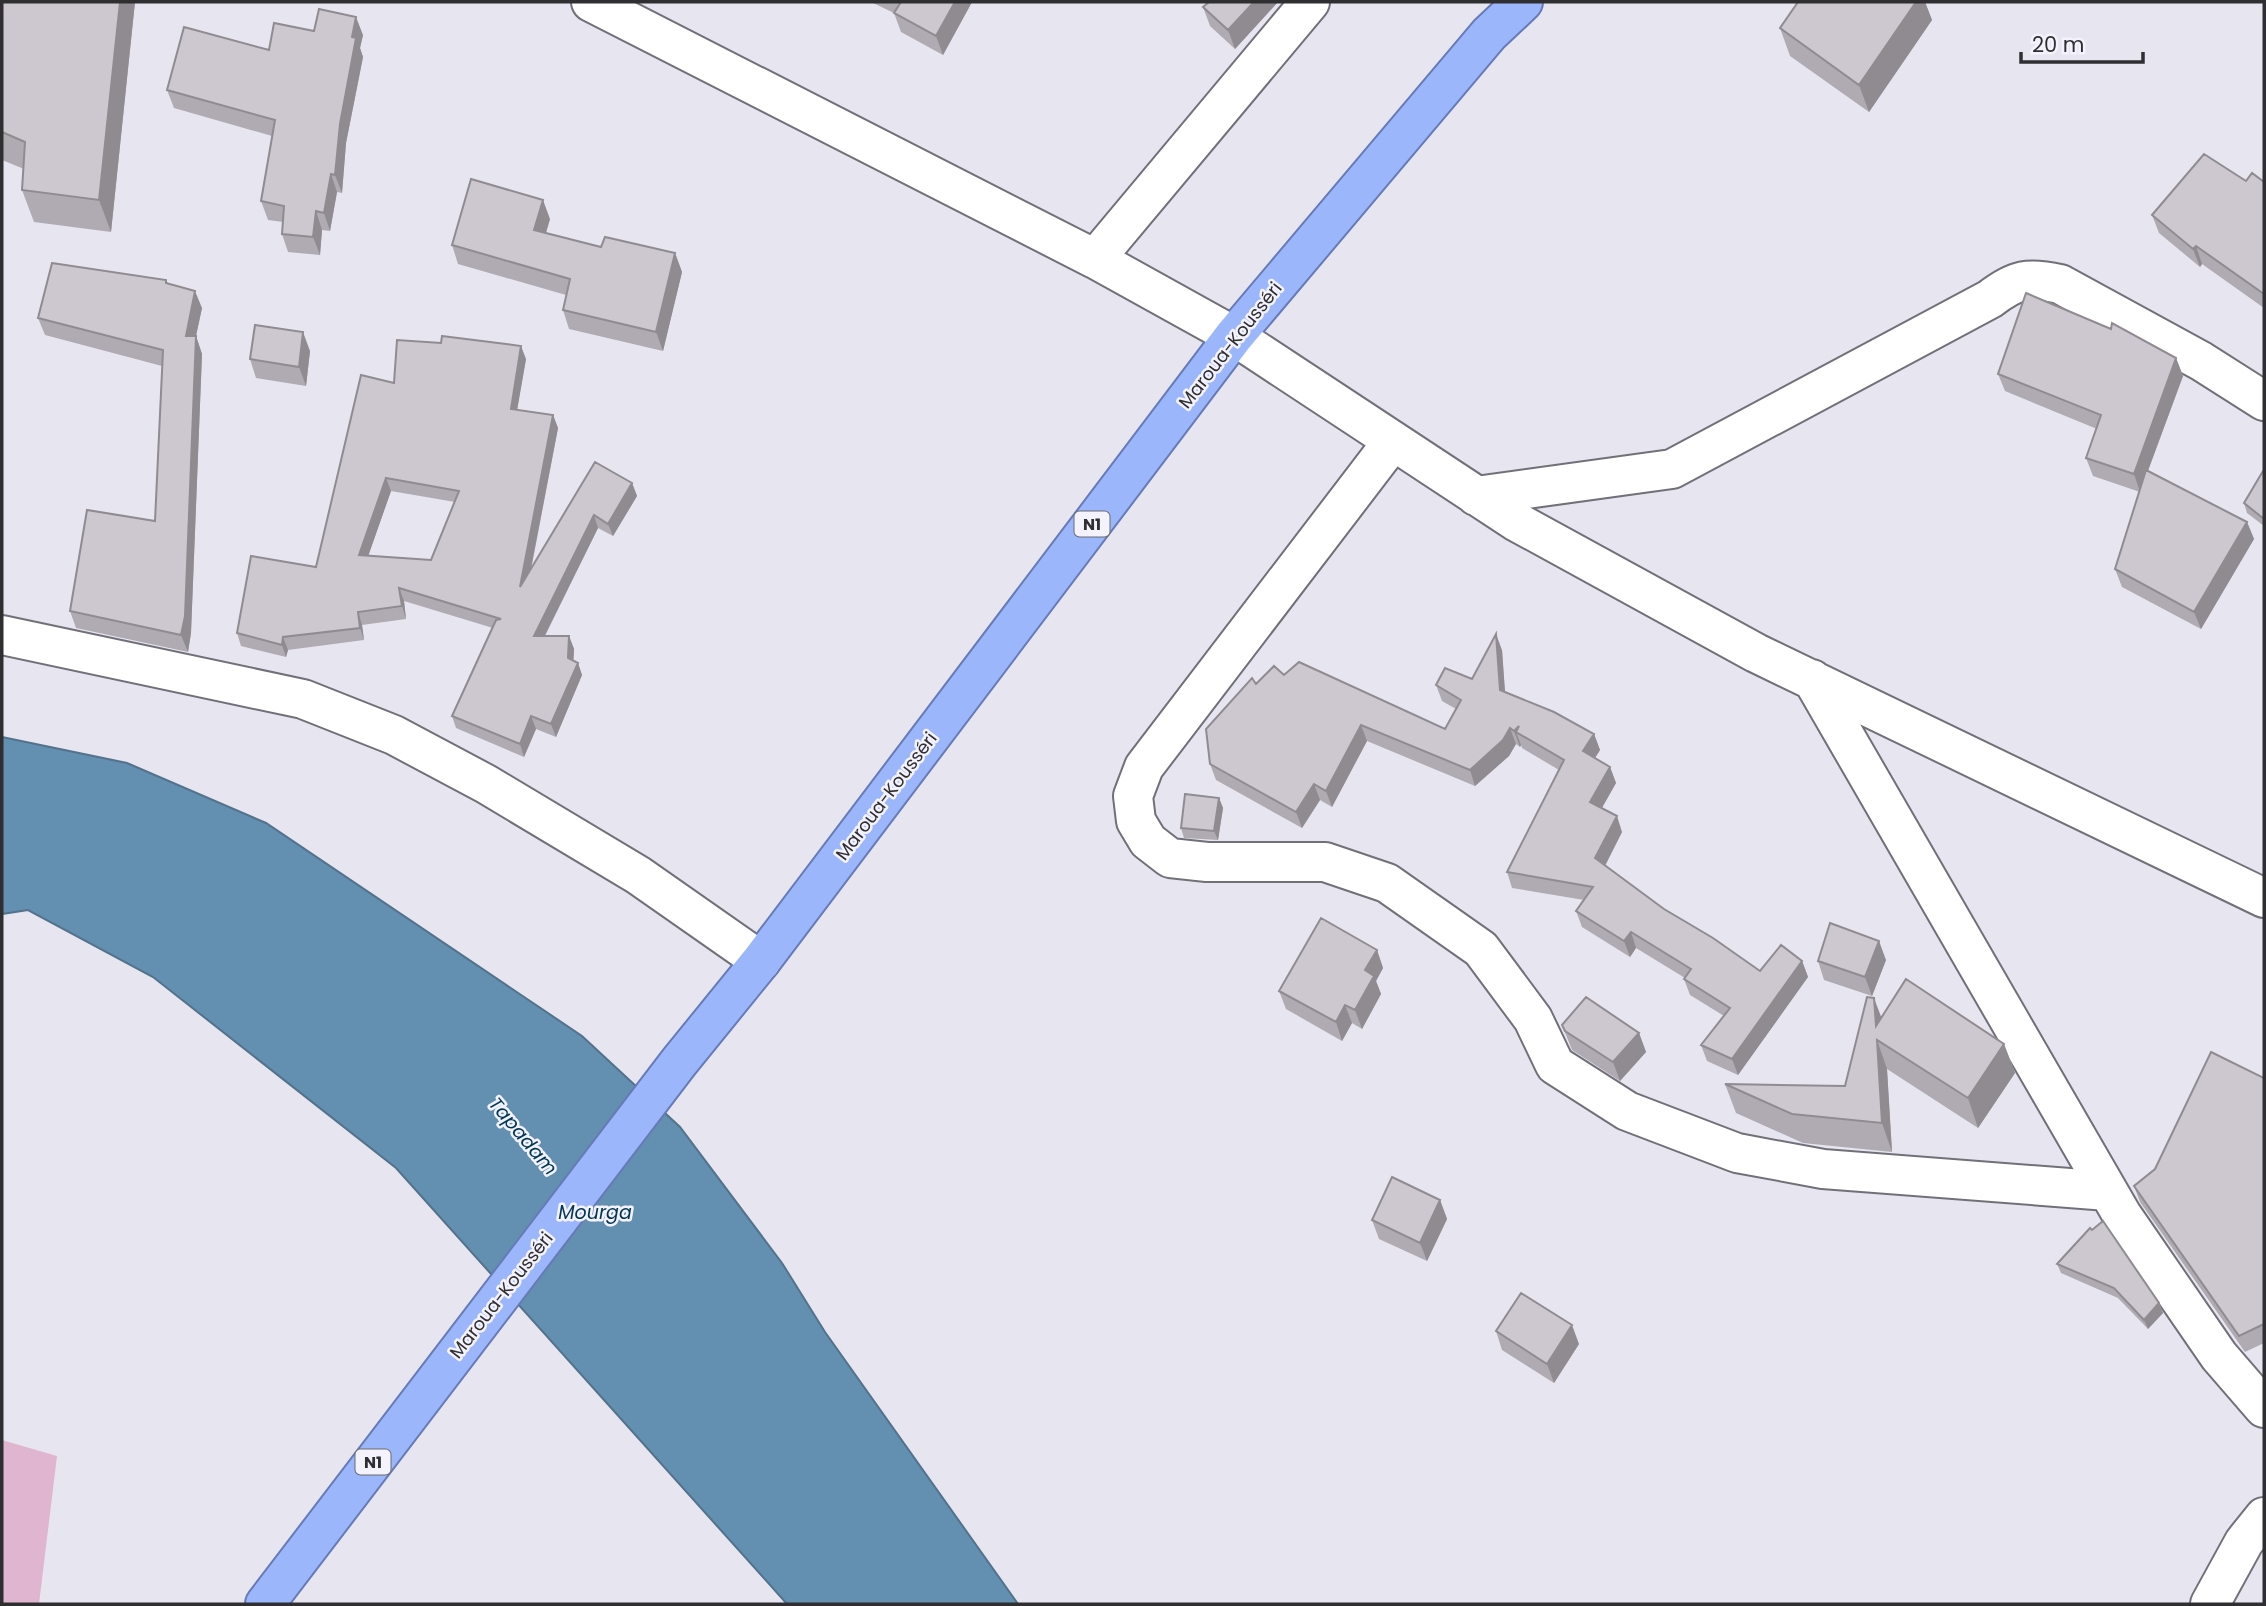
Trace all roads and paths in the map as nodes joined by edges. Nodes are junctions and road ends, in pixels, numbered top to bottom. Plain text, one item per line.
1 (592, 2) edge
2 (1311, 2) edge
3 (1523, 2) edge
4 (1095, 258) junction
5 (1234, 336) junction
6 (2264, 401) edge
7 (1393, 441) junction
8 (1476, 496) junction
9 (2, 635) edge
10 (1812, 679) junction
11 (2264, 898) edge
12 (761, 961) junction
13 (2108, 1191) junction
14 (2264, 1408) edge
15 (2264, 1517) edge
16 (265, 1604) edge
17 (2210, 1604) edge

1 - 4 street
2 - 4 street
3 - 5 highway, Maroua-Kousséri / N1
4 - 5 street
5 - 7 street
5 - 12 highway, Maroua-Kousséri / N1
6 - 8 street
7 - 8 street
7 - 13 street
8 - 10 street
9 - 12 street
10 - 11 street
10 - 13 street
12 - 16 highway, Maroua-Kousséri / N1
13 - 14 street
15 - 17 street

